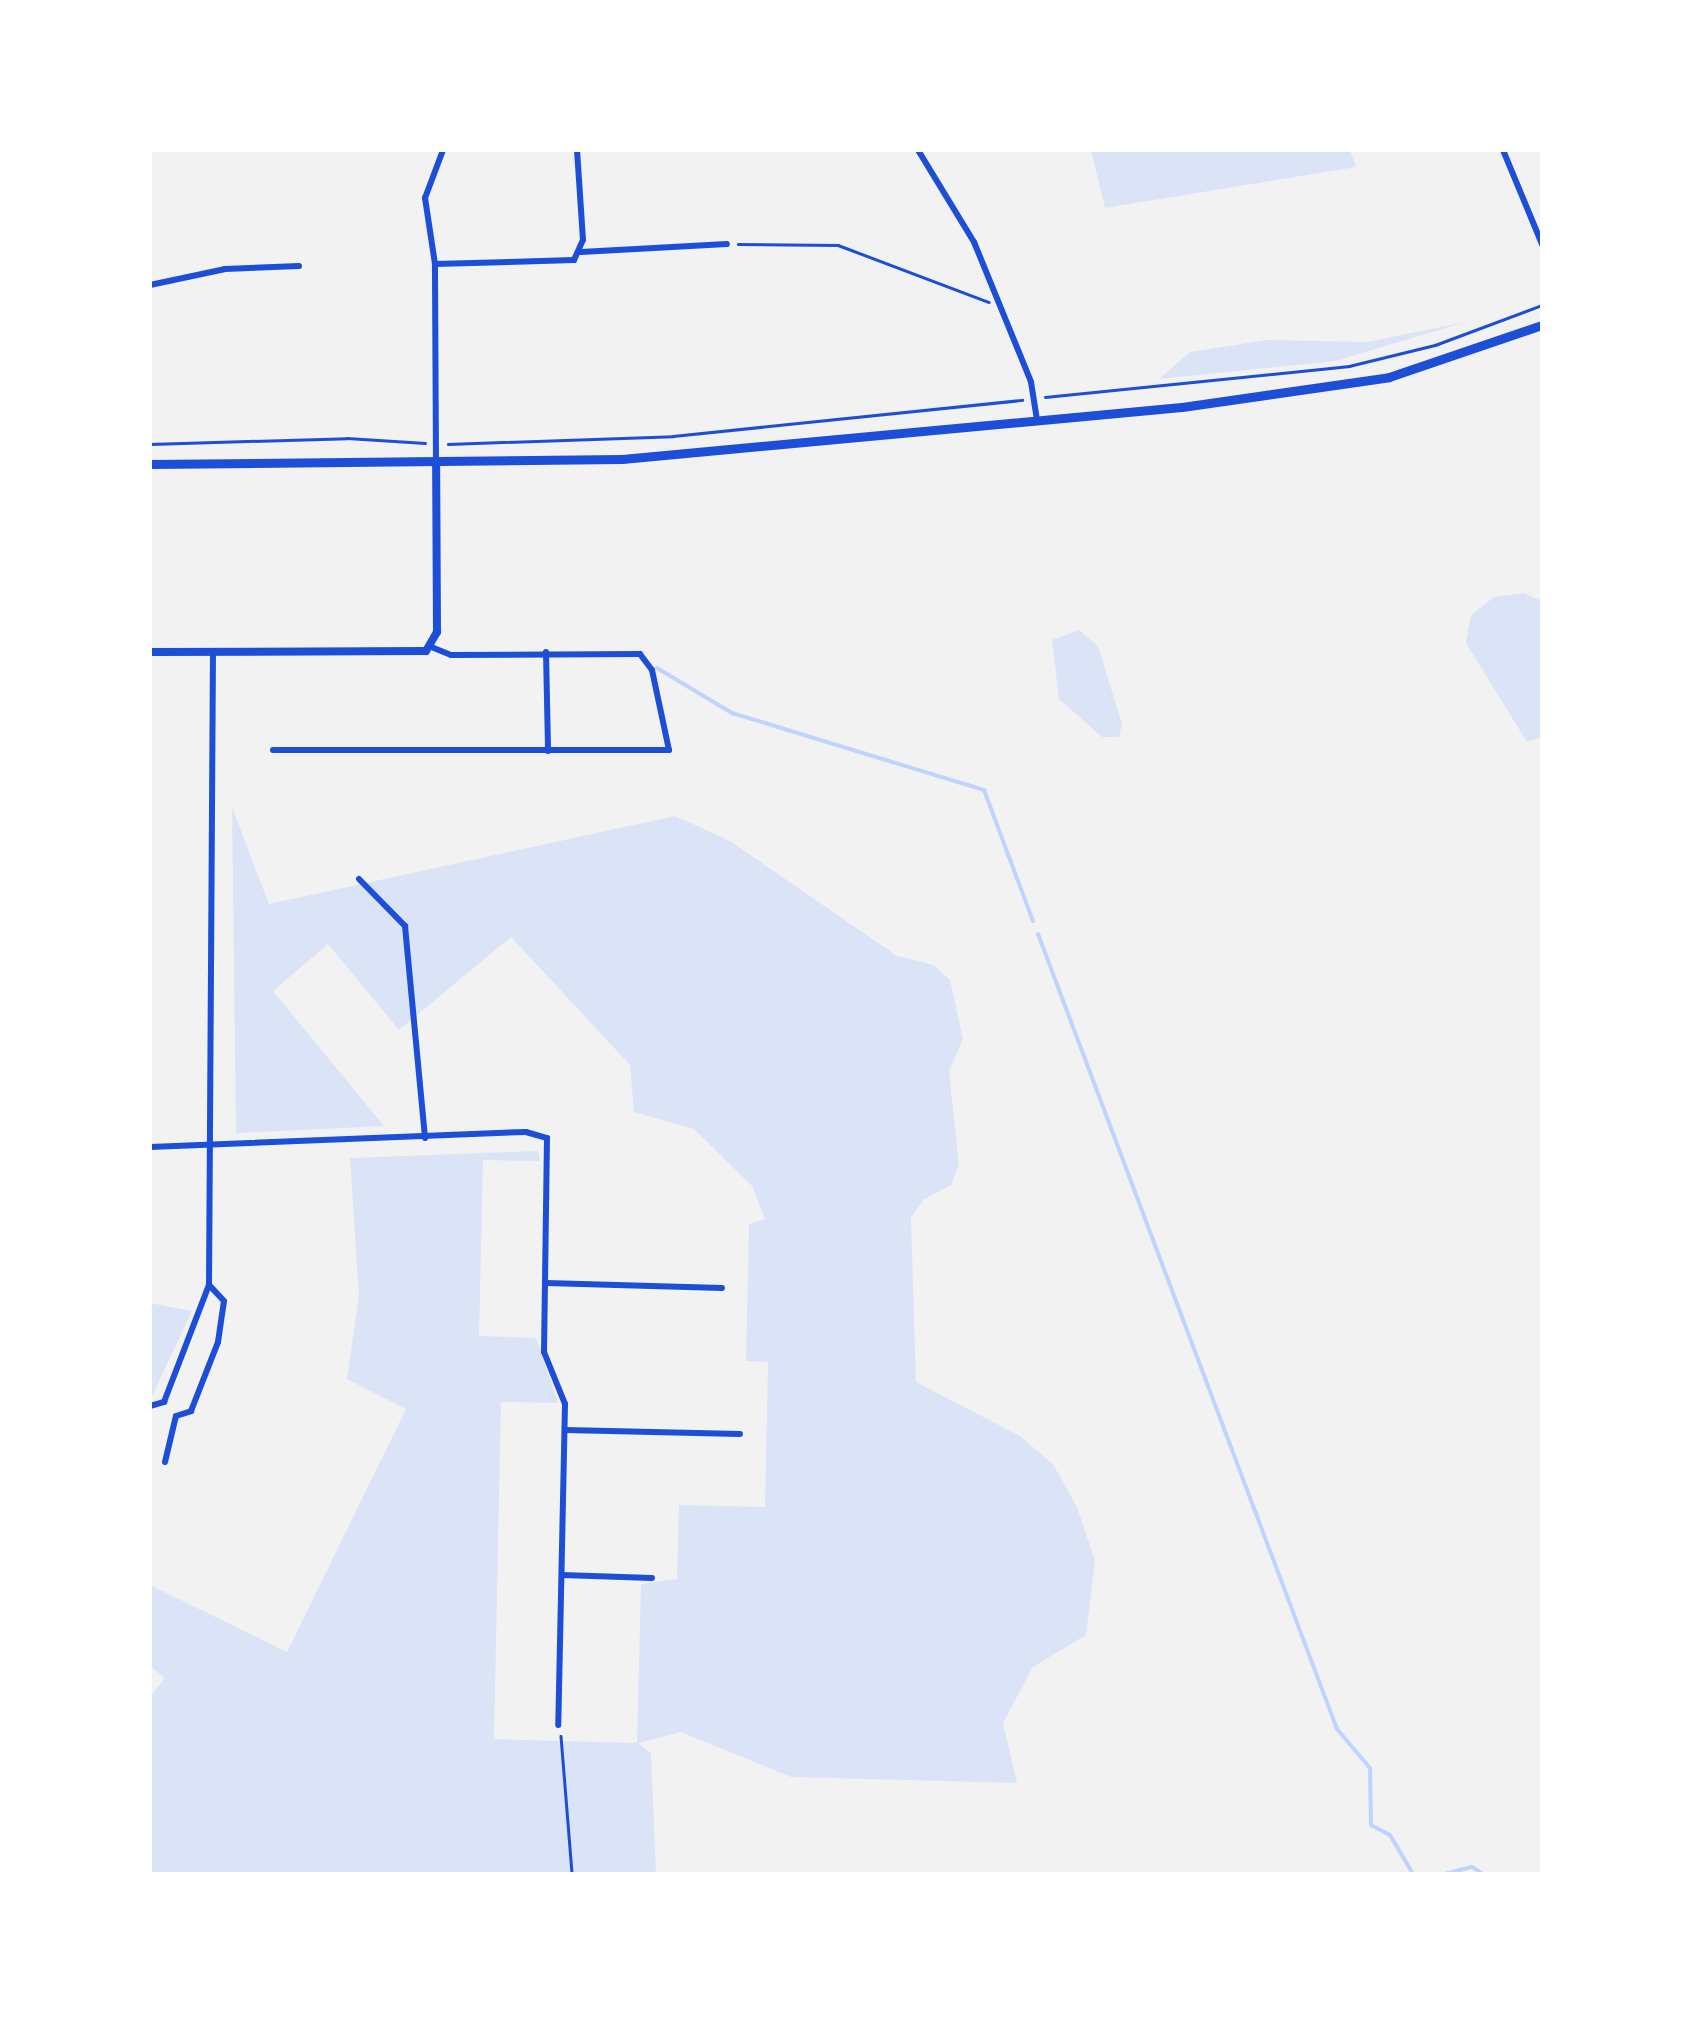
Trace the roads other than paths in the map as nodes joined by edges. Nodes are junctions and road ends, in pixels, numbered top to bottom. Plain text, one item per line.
1 (444, 150) edge
2 (577, 150) edge
3 (918, 150) edge
4 (1503, 150) edge
5 (727, 244) road end
6 (1542, 244) edge
7 (581, 252) junction
8 (435, 264) junction
9 (299, 266) dead end
10 (150, 285) edge
11 (1542, 325) edge
12 (1038, 420) junction
13 (150, 464) edge
14 (436, 464) junction
15 (431, 646) junction
16 (150, 652) edge
17 (546, 652) junction
18 (213, 653) junction
19 (273, 750) dead end
20 (548, 751) junction
21 (359, 878) dead end
22 (425, 1138) junction
23 (209, 1142) junction
24 (150, 1147) edge
25 (546, 1282) junction
26 (209, 1286) junction
27 (722, 1288) dead end
28 (164, 1402) junction
29 (150, 1406) edge
30 (176, 1416) junction
31 (564, 1430) junction
32 (740, 1434) dead end
33 (165, 1462) dead end
34 (562, 1576) junction
35 (652, 1578) dead end
36 (558, 1725) road end

1 - 8 street
2 - 7 street
3 - 12 street
4 - 6 street
5 - 7 street
7 - 8 street
8 - 14 street
9 - 10 street
11 - 12 main road
12 - 14 main road
13 - 14 main road
14 - 15 street
15 - 17 street
15 - 18 street
16 - 18 street
17 - 20 street
17 - 20 street
18 - 23 street
19 - 20 street
21 - 22 street
22 - 23 street
22 - 25 street
23 - 24 street
23 - 26 street
25 - 27 street
25 - 31 street
26 - 28 street
26 - 30 street
28 - 29 street
28 - 30 street
30 - 33 street
31 - 32 street
31 - 34 street
34 - 35 street
34 - 36 street

